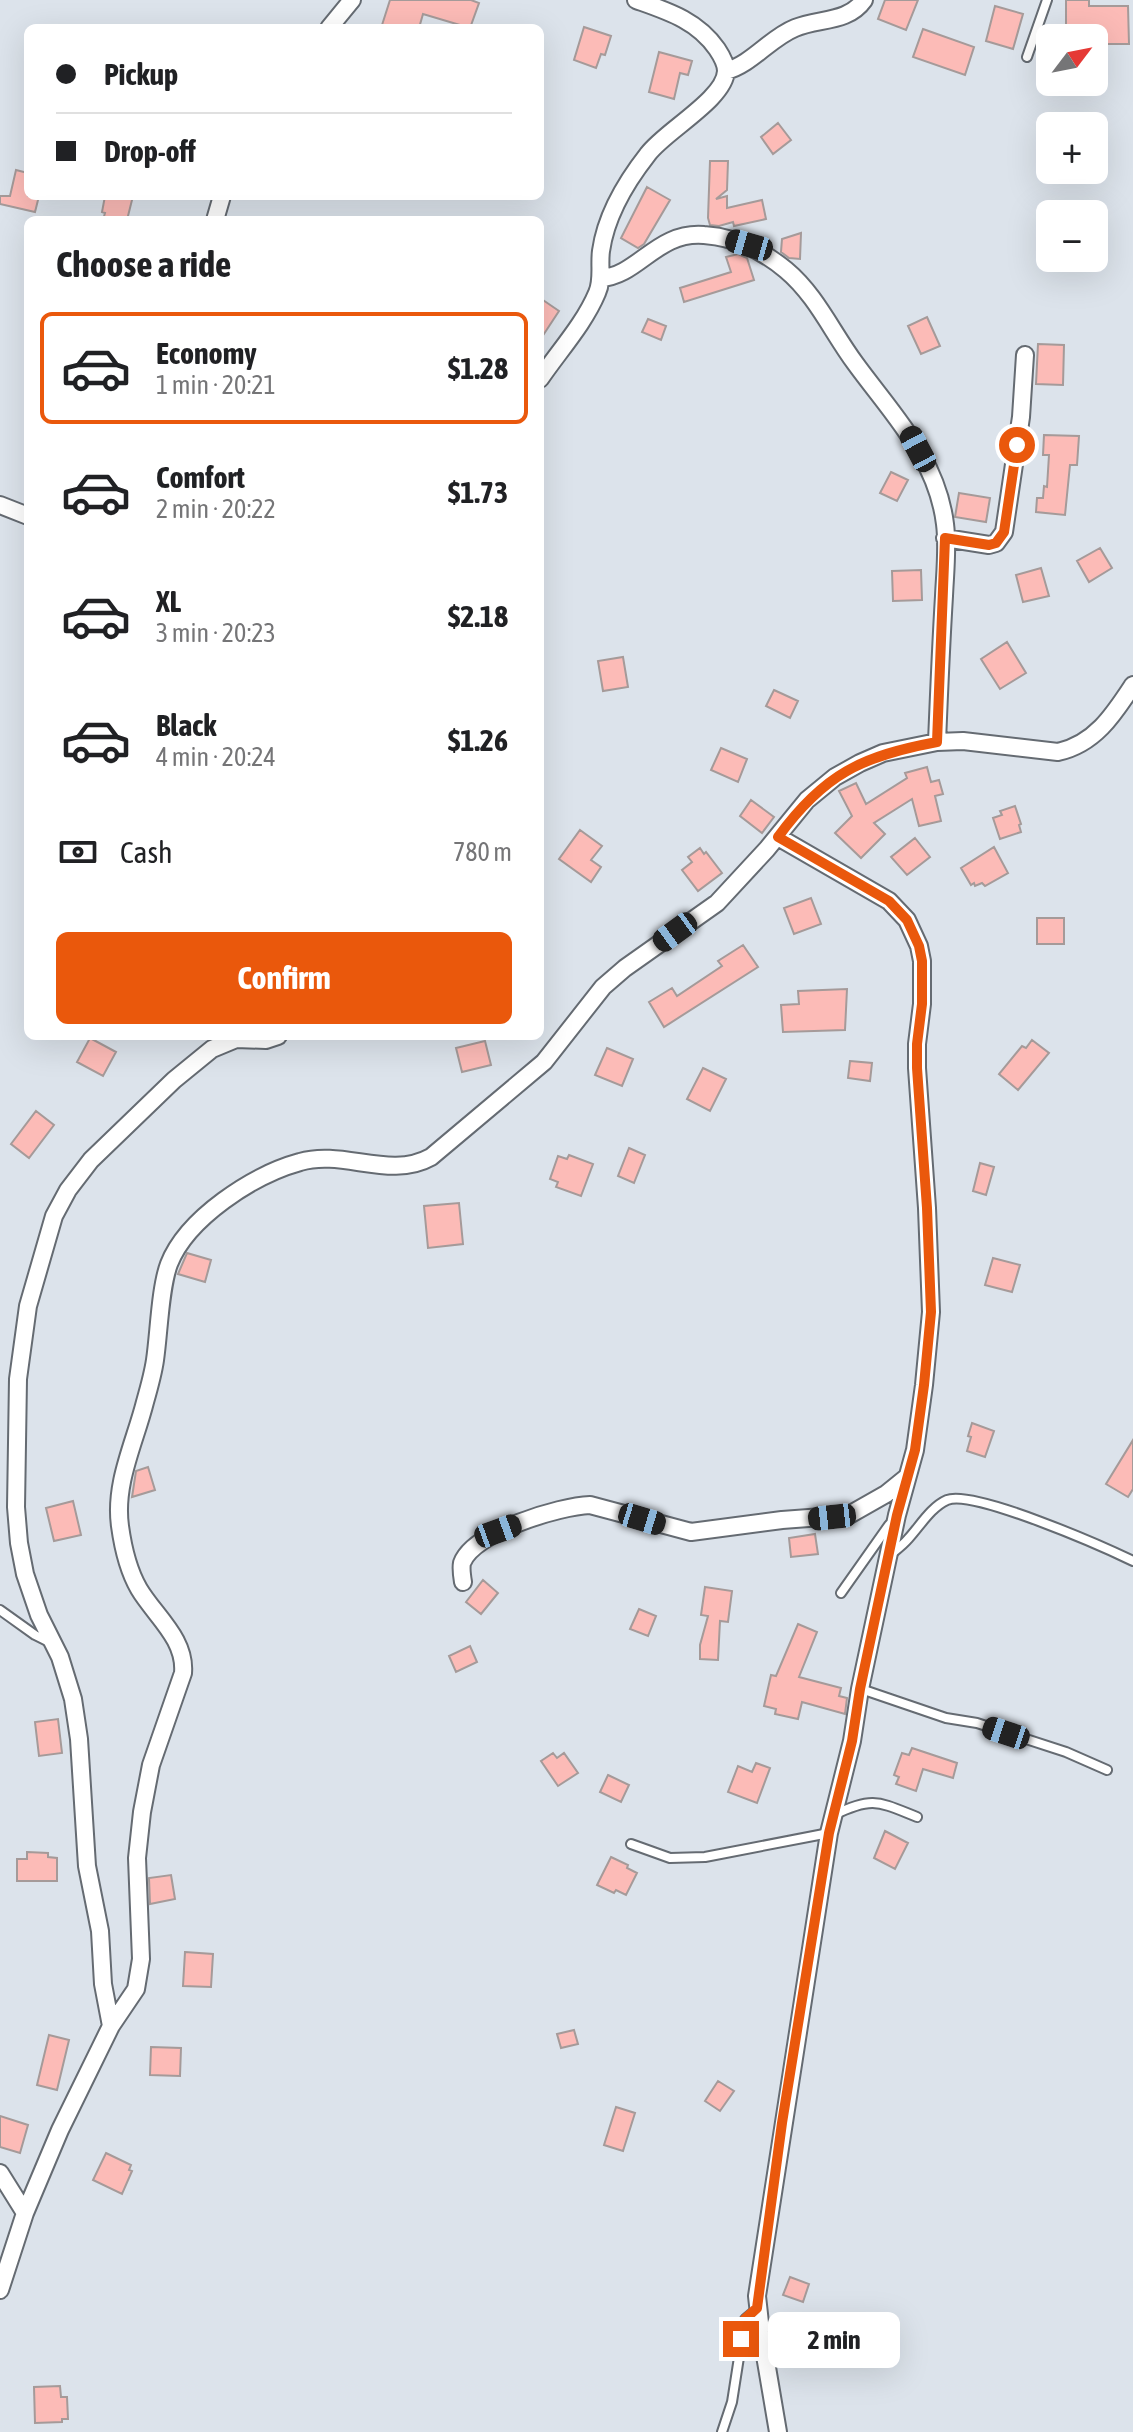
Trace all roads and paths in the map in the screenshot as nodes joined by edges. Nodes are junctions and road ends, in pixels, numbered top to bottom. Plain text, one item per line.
1 (352, 0) edge
2 (636, 0) edge
3 (864, 0) edge
4 (1047, 0) edge
5 (332, 24) edge
6 (1027, 57) dead end
7 (726, 71) junction
8 (601, 278) junction
9 (1025, 355) dead end
10 (544, 373) edge
11 (0, 505) edge
12 (24, 514) edge
13 (945, 538) junction
14 (1133, 685) edge
15 (937, 742) junction
16 (778, 837) junction
17 (234, 1040) edge
18 (907, 1477) junction
19 (897, 1515) junction
20 (889, 1556) junction
21 (1133, 1561) edge
22 (463, 1582) dead end
23 (841, 1593) dead end
24 (0, 1610) edge
25 (54, 1644) junction
26 (860, 1689) junction
27 (1107, 1770) dead end
28 (833, 1815) junction
29 (917, 1817) dead end
30 (829, 1833) junction
31 (631, 1844) dead end
32 (111, 2026) junction
33 (0, 2173) edge
34 (25, 2213) junction
35 (0, 2290) edge
36 (757, 2308) junction
37 (722, 2432) edge
38 (778, 2432) edge

1 - 5 street
2 - 7 street
3 - 7 street
4 - 6 lane
7 - 8 street
8 - 10 street
8 - 13 street
9 - 13 street
11 - 12 street
13 - 15 street
14 - 15 street
15 - 16 street
16 - 18 street
16 - 32 street
17 - 25 street
18 - 19 street
18 - 22 street
19 - 20 street
19 - 23 lane
20 - 21 lane
20 - 26 street
24 - 25 lane
25 - 32 street
26 - 27 lane
26 - 28 street
28 - 29 lane
28 - 30 street
30 - 31 lane
30 - 36 street
32 - 34 street
33 - 34 street
34 - 35 street
36 - 37 lane
36 - 38 street

